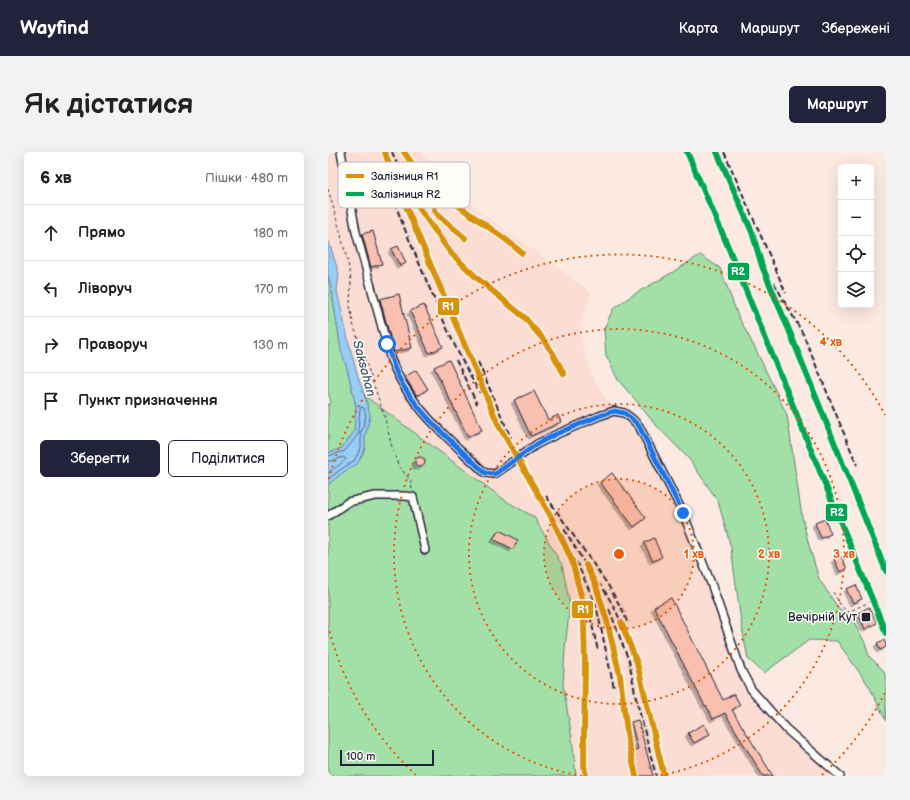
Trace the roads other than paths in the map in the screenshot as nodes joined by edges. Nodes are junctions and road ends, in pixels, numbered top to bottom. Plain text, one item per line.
1 (341, 152) edge
2 (343, 162) edge
3 (352, 208) edge
4 (328, 516) edge
5 (425, 550) dead end
6 (840, 776) edge

1 - 2 street
3 - 6 street
4 - 5 street

